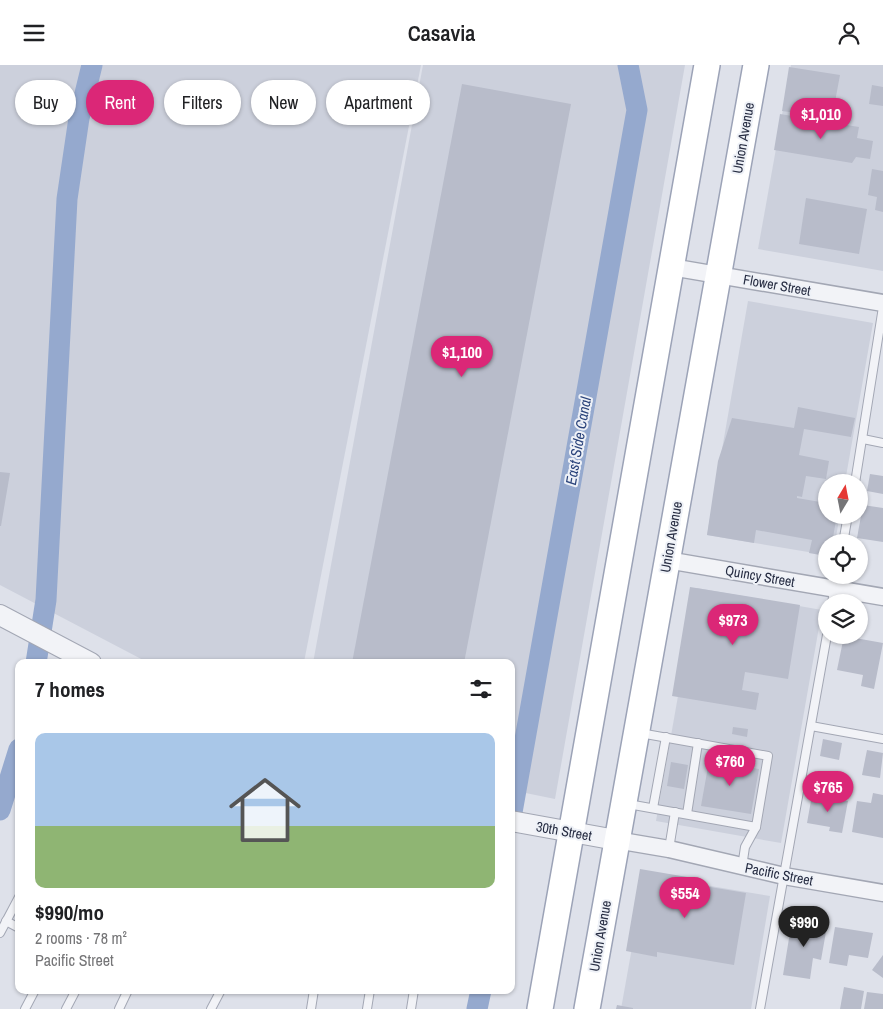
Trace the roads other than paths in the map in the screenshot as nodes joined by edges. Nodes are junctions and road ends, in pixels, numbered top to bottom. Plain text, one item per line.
1 (707, 65) edge
2 (756, 65) edge
3 (671, 267) junction
4 (718, 275) junction
5 (883, 303) edge
6 (883, 307) edge
7 (863, 439) junction
8 (883, 443) edge
9 (856, 474) edge
10 (667, 560) junction
11 (835, 589) edge
12 (883, 597) edge
13 (0, 615) edge
14 (825, 644) edge
15 (84, 659) edge
16 (811, 726) junction
17 (636, 732) junction
18 (666, 737) junction
19 (883, 739) edge
20 (698, 743) junction
21 (623, 803) junction
22 (654, 808) junction
23 (675, 812) junction
24 (687, 814) junction
25 (515, 822) edge
26 (756, 827) junction
27 (571, 832) junction
28 (616, 840) junction
29 (669, 849) junction
30 (742, 867) junction
31 (784, 876) junction
32 (883, 893) edge
33 (15, 904) edge
34 (6, 921) junction
35 (15, 926) edge
36 (0, 933) edge
37 (33, 994) edge
38 (74, 994) edge
39 (126, 994) edge
40 (219, 994) edge
41 (313, 994) edge
42 (369, 994) edge
43 (413, 994) edge
44 (26, 1009) edge
45 (66, 1009) edge
46 (119, 1009) edge
47 (211, 1009) edge
48 (311, 1009) edge
49 (367, 1009) edge
50 (411, 1009) edge
51 (540, 1009) edge
52 (587, 1009) edge
53 (760, 1009) edge

1 - 3 main road
2 - 4 main road, Union Avenue
3 - 4 street, Flower Street
3 - 27 main road
4 - 5 street, Flower Street
4 - 10 main road, Union Avenue
6 - 7 lane
7 - 8 lane
7 - 9 lane
10 - 11 street, Quincy Street
10 - 17 main road, Union Avenue
11 - 12 street, Quincy Street
13 - 15 street
14 - 16 lane
16 - 19 lane
16 - 31 lane
17 - 18 lane
17 - 21 main road, Union Avenue
18 - 20 lane
18 - 22 lane
20 - 24 lane
20 - 26 lane
21 - 22 lane
21 - 28 main road, Union Avenue
22 - 23 lane
23 - 24 lane
23 - 29 lane
24 - 26 lane
25 - 27 street, 30th Street
26 - 30 lane
27 - 28 street, 30th Street
27 - 51 main road
28 - 29 street, Pacific Street
28 - 52 main road, Union Avenue
29 - 30 street, Pacific Street
30 - 31 street, Pacific Street
31 - 32 street, Pacific Street
31 - 53 lane
33 - 34 lane
34 - 35 lane
34 - 36 lane
37 - 44 lane
38 - 45 lane
39 - 46 lane
40 - 47 lane
41 - 48 lane
42 - 49 lane
43 - 50 lane

